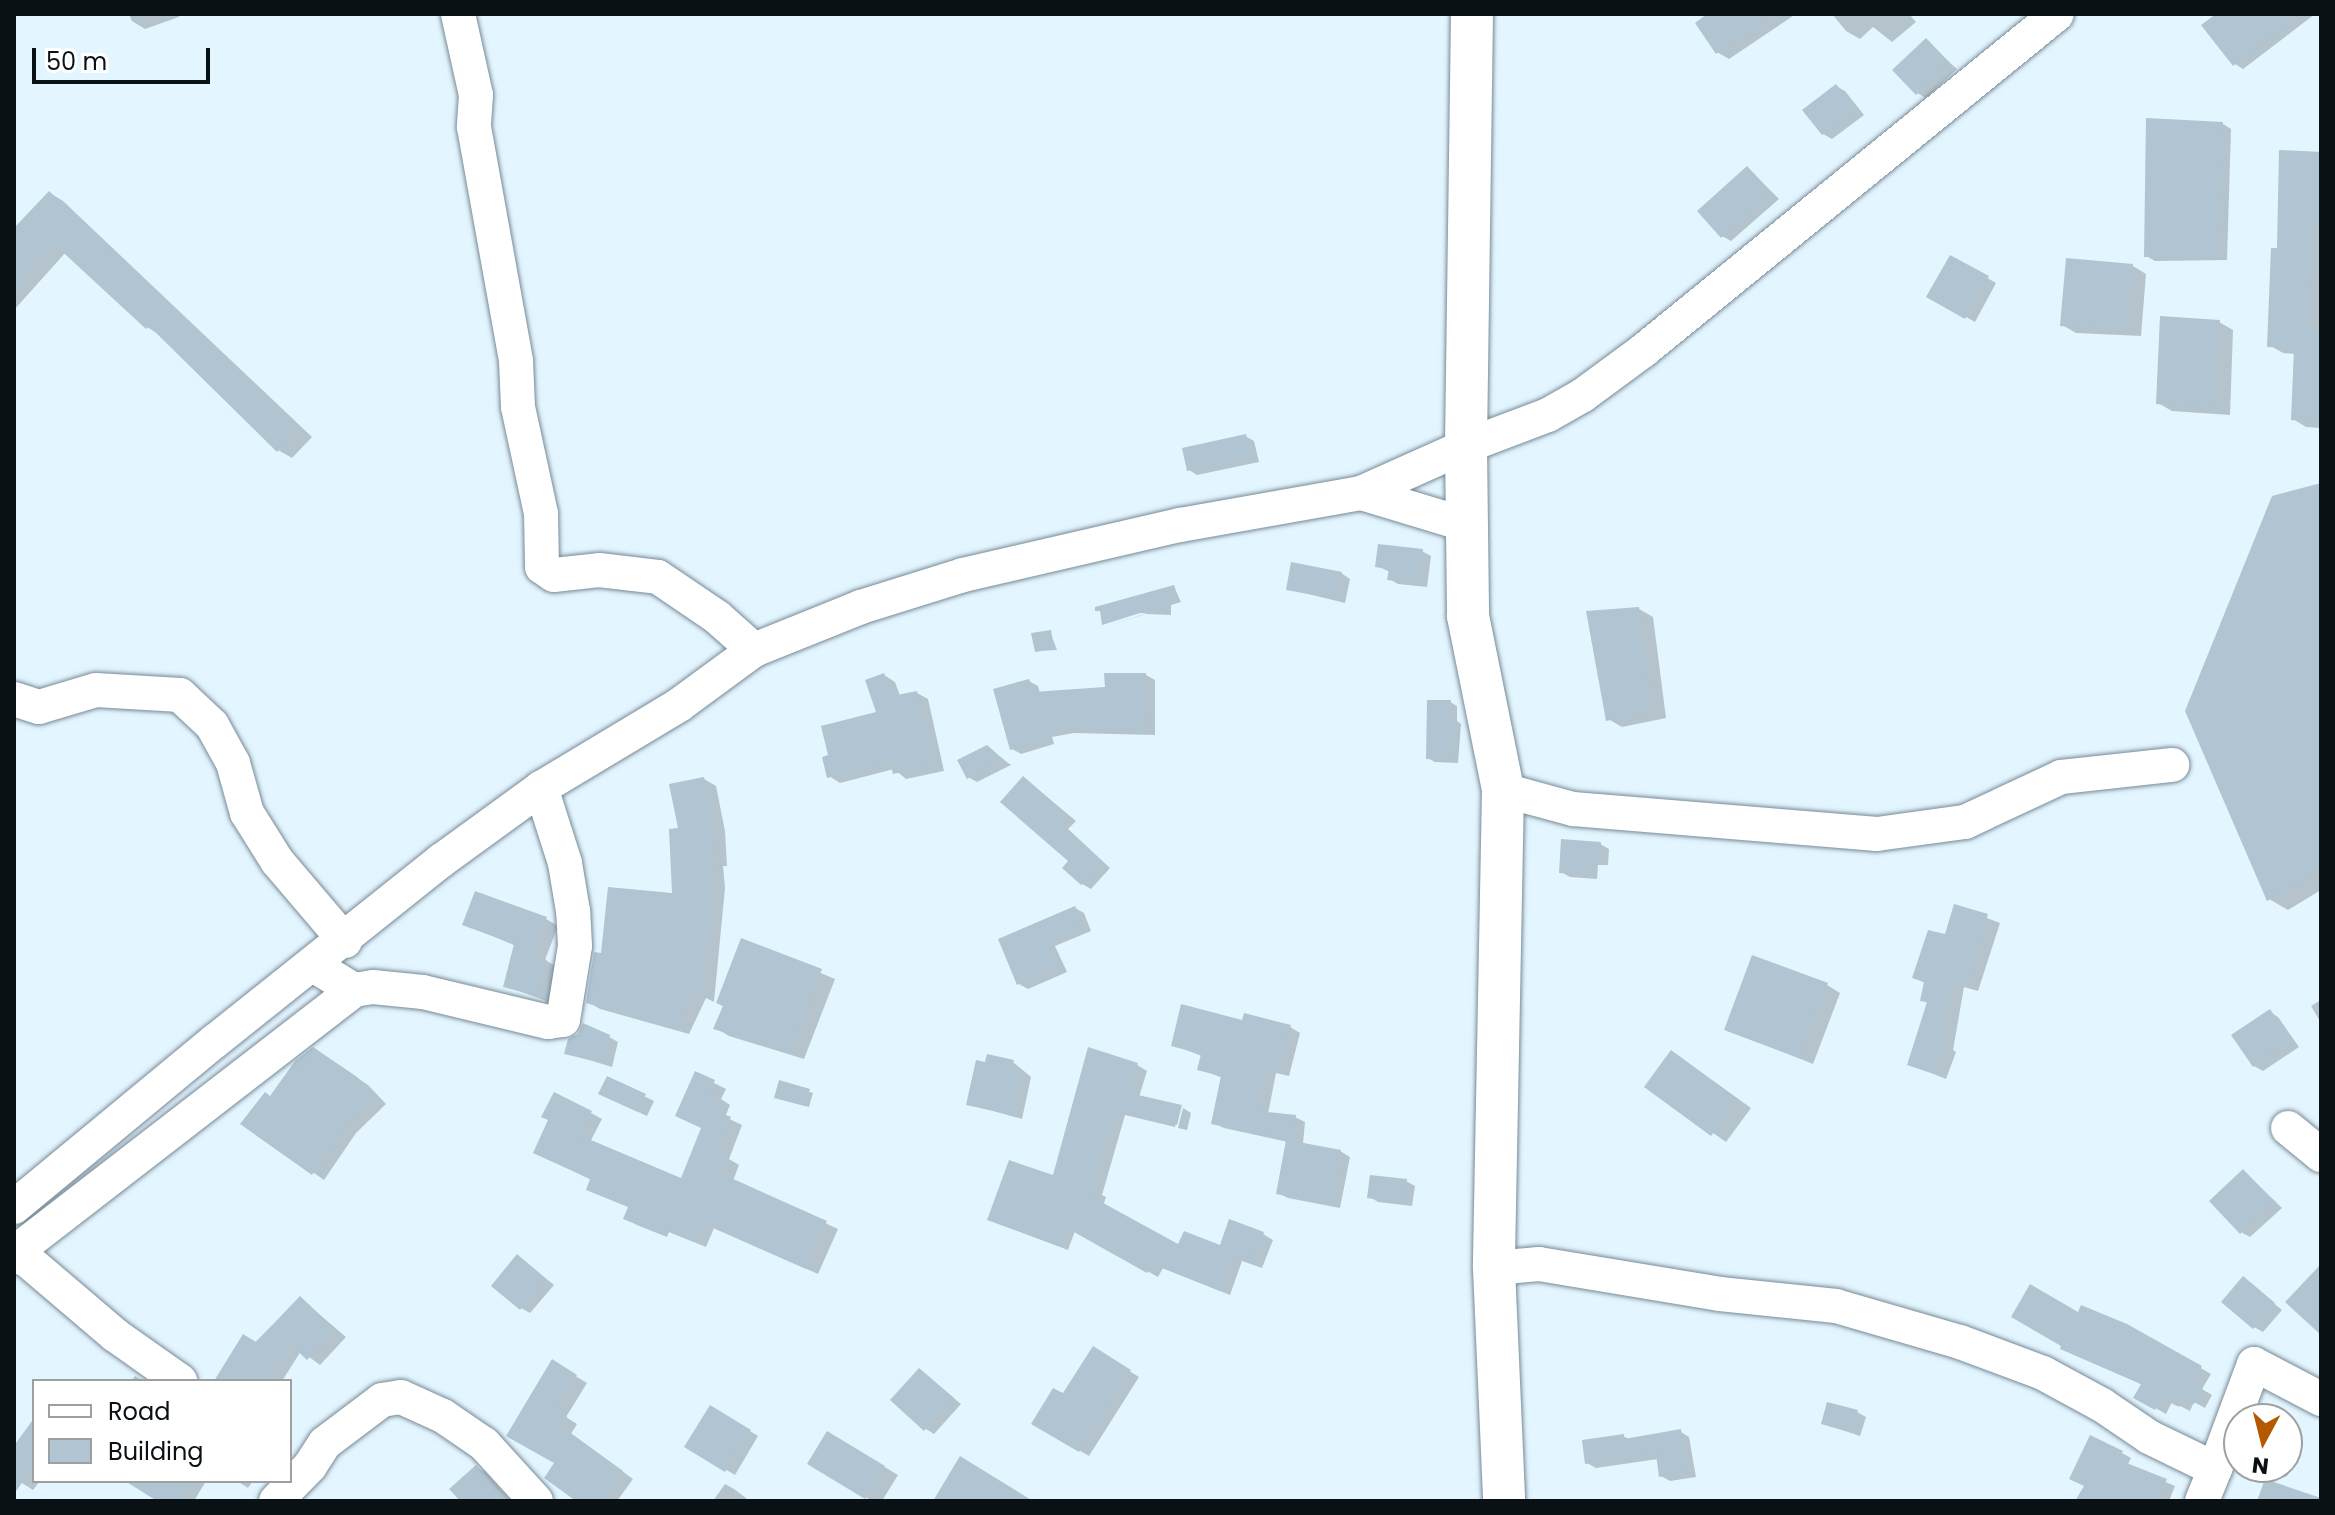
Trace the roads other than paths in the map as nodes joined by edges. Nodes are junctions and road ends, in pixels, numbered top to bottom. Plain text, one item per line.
1 (458, 14) edge
2 (1472, 14) edge
3 (2057, 14) edge
4 (1466, 446) junction
5 (1361, 493) junction
6 (1467, 525) junction
7 (754, 650) junction
8 (14, 699) edge
9 (2172, 765) dead end
10 (541, 788) junction
11 (1503, 790) junction
12 (345, 941) junction
13 (313, 965) junction
14 (354, 990) junction
15 (14, 1207) edge
16 (14, 1254) edge
17 (1494, 1268) junction
18 (177, 1379) edge
19 (2321, 1399) edge
20 (300, 1460) edge
21 (2215, 1469) junction
22 (287, 1483) edge
23 (276, 1501) edge
24 (536, 1501) edge
25 (1504, 1501) edge
26 (2202, 1501) edge

1 - 7 street
2 - 4 main road
3 - 4 street
4 - 5 street
4 - 6 main road
5 - 6 street
5 - 7 street
6 - 11 main road
7 - 10 street
8 - 12 street
9 - 11 street
10 - 12 street
10 - 14 street
11 - 17 main road
12 - 13 street
13 - 14 street
13 - 15 street
14 - 16 street
16 - 18 street
17 - 21 street
17 - 25 main road
19 - 21 street
20 - 24 street
21 - 26 street
22 - 23 street

